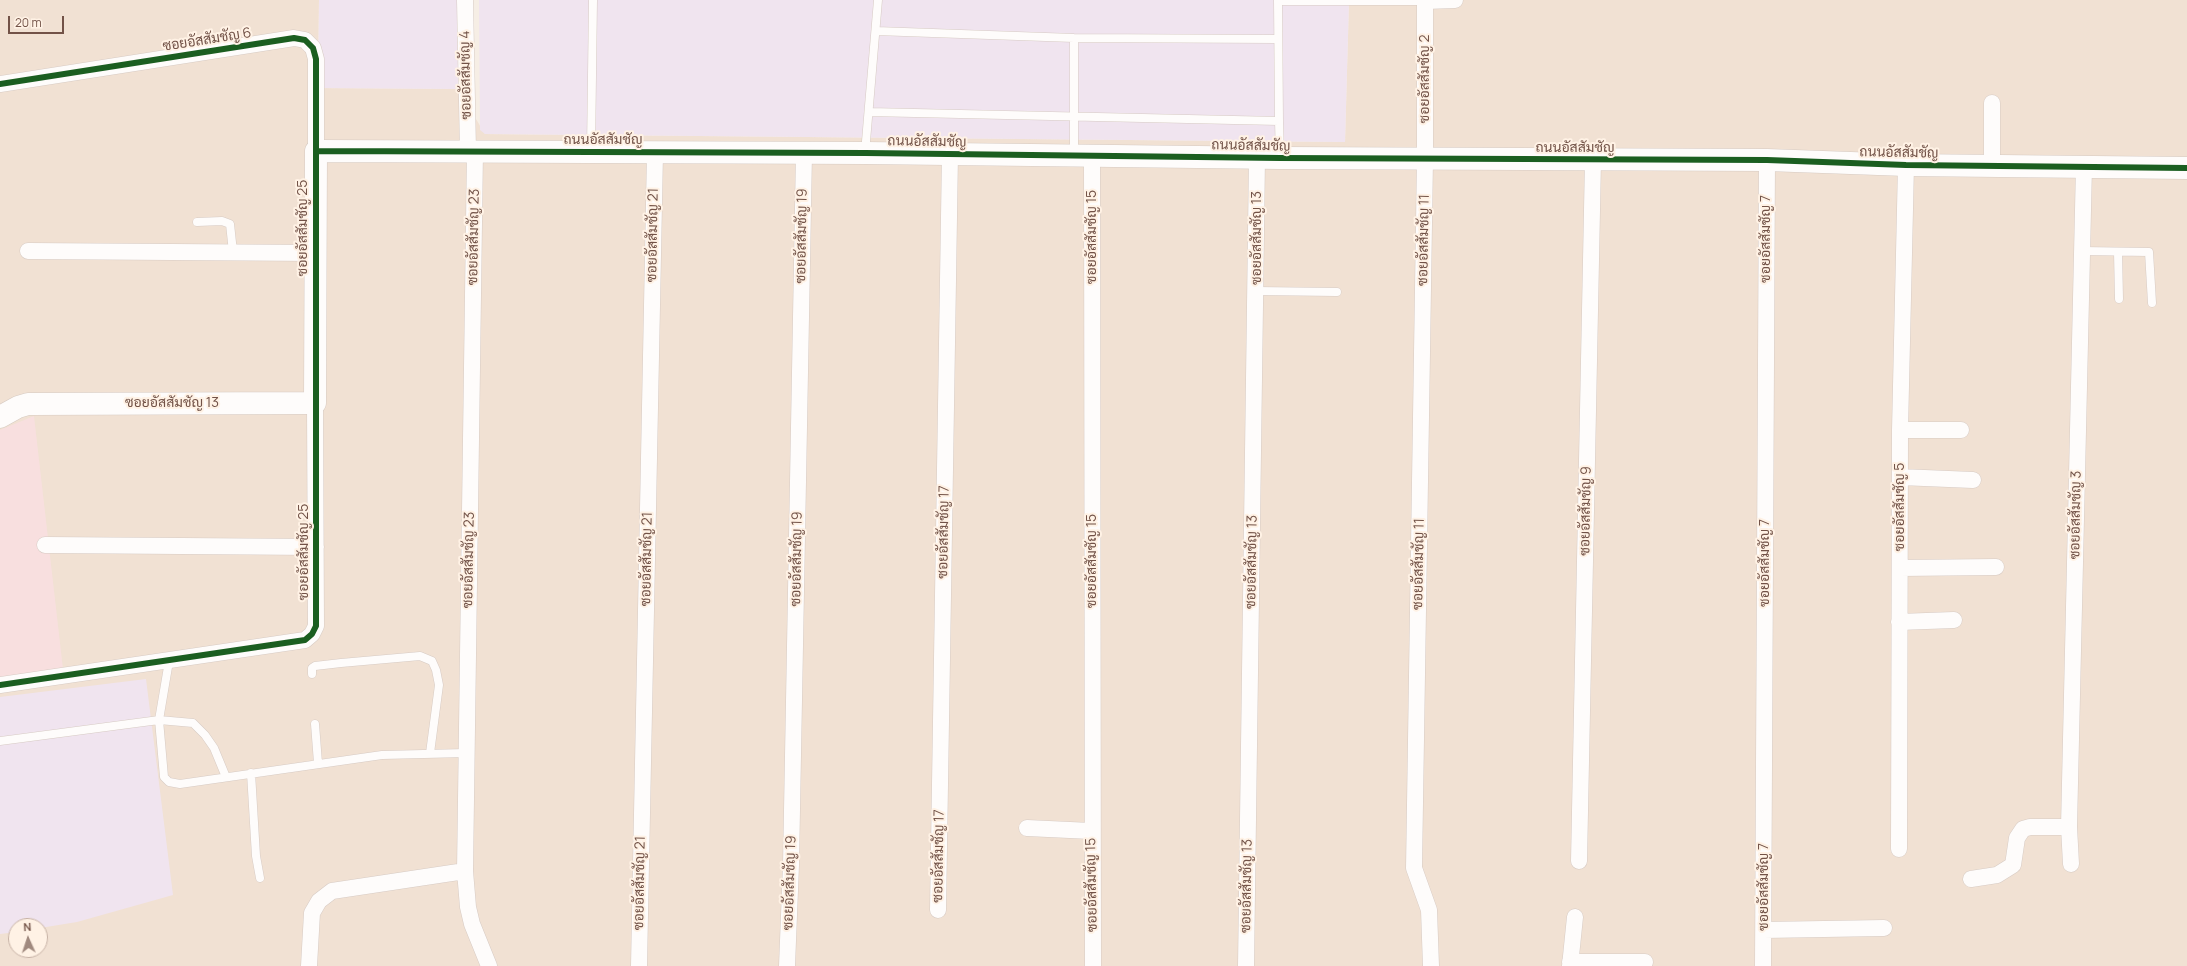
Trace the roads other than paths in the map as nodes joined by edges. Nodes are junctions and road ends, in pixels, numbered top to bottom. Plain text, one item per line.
1 (465, 0) edge
2 (593, 0) edge
3 (878, 0) edge
4 (1278, 0) edge
5 (1425, 0) edge
6 (1455, 0) edge
7 (876, 31) junction
8 (1074, 38) junction
9 (1278, 39) junction
10 (0, 84) edge
11 (1992, 103) dead end
12 (868, 112) junction
13 (1074, 115) junction
14 (1279, 121) junction
15 (316, 151) junction
16 (472, 151) junction
17 (591, 153) junction
18 (655, 153) junction
19 (804, 153) junction
20 (865, 153) junction
21 (950, 154) junction
22 (1083, 156) junction
23 (1258, 158) junction
24 (1280, 158) junction
25 (1425, 159) junction
26 (1593, 160) junction
27 (1767, 160) junction
28 (1906, 166) junction
29 (1992, 166) junction
30 (2084, 166) junction
31 (2187, 168) edge
32 (197, 222) dead end
33 (2082, 251) junction
34 (28, 252) dead end
35 (233, 252) junction
36 (2118, 252) junction
37 (315, 253) junction
38 (1256, 291) junction
39 (1337, 292) dead end
40 (2119, 299) dead end
41 (2152, 303) dead end
42 (315, 403) junction
43 (1, 412) edge
44 (1900, 430) junction
45 (1961, 430) dead end
46 (1900, 478) junction
47 (1973, 480) dead end
48 (45, 545) dead end
49 (316, 547) junction
50 (1996, 567) dead end
51 (1900, 568) junction
52 (1954, 620) dead end
53 (1899, 622) junction
54 (169, 661) junction
55 (312, 674) dead end
56 (0, 685) edge
57 (159, 720) junction
58 (315, 724) dead end
59 (0, 741) edge
60 (430, 753) junction
61 (466, 753) junction
62 (318, 764) junction
63 (251, 773) junction
64 (226, 777) junction
65 (2069, 827) junction
66 (1027, 828) dead end
67 (1091, 830) junction
68 (1899, 849) dead end
69 (1579, 861) dead end
70 (2070, 864) dead end
71 (464, 872) junction
72 (260, 878) dead end
73 (1971, 879) dead end
74 (938, 910) dead end
75 (1575, 917) dead end
76 (1884, 928) dead end
77 (1764, 930) junction
78 (1646, 962) dead end
79 (1570, 964) edge
80 (309, 966) edge
81 (489, 966) edge
82 (639, 966) edge
83 (787, 966) edge
84 (1093, 966) edge
85 (1246, 966) edge
86 (1431, 966) edge
87 (1764, 966) edge

1 - 16 street, ซอยอัสสัมชัญ 4
2 - 17 lane
3 - 7 lane
4 - 5 lane
4 - 9 lane
5 - 6 street
5 - 25 street, ซอยอัสสัมชัญ 2
7 - 8 lane
7 - 12 lane
8 - 9 lane
8 - 13 lane
9 - 14 lane
10 - 15 street, ซอยอัสสัมชัญ 6
11 - 29 street
12 - 13 lane
12 - 20 lane
13 - 14 lane
13 - 22 lane
14 - 24 lane
15 - 16 street, ถนนอัสสัมชัญ
15 - 37 street, ซอยอัสสัมชัญ 25
16 - 17 street, ถนนอัสสัมชัญ
16 - 61 street, ซอยอัสสัมชัญ 23
17 - 18 street, ถนนอัสสัมชัญ
18 - 19 street, ถนนอัสสัมชัญ
18 - 82 street, ซอยอัสสัมชัญ 21
19 - 20 street, ถนนอัสสัมชัญ
19 - 83 street, ซอยอัสสัมชัญ 19
20 - 21 street, ถนนอัสสัมชัญ
21 - 22 street, ถนนอัสสัมชัญ
21 - 74 street, ซอยอัสสัมชัญ 17
22 - 23 street, ถนนอัสสัมชัญ
22 - 67 street, ซอยอัสสัมชัญ 15
23 - 24 street, ถนนอัสสัมชัญ
23 - 38 street, ซอยอัสสัมชัญ 13
24 - 25 street, ถนนอัสสัมชัญ
25 - 26 street, ถนนอัสสัมชัญ
25 - 86 street, ซอยอัสสัมชัญ 11
26 - 27 street, ถนนอัสสัมชัญ
26 - 69 street, ซอยอัสสัมชัญ 9
27 - 28 street, ถนนอัสสัมชัญ
27 - 77 street, ซอยอัสสัมชัญ 7
28 - 29 street, ถนนอัสสัมชัญ
28 - 44 street, ซอยอัสสัมชัญ 5
29 - 30 street, ถนนอัสสัมชัญ
30 - 31 street, ถนนอัสสัมชัญ
30 - 33 street, ซอยอัสสัมชัญ 3
32 - 35 lane
33 - 36 lane
33 - 65 street, ซอยอัสสัมชัญ 3
34 - 35 street
35 - 37 street
36 - 40 lane
36 - 41 lane
37 - 42 street, ซอยอัสสัมชัญ 25
38 - 39 lane
38 - 85 street, ซอยอัสสัมชัญ 13
42 - 43 street, ซอยอัสสัมชัญ 13
42 - 49 street, ซอยอัสสัมชัญ 25
44 - 45 street
44 - 46 street, ซอยอัสสัมชัญ 5
46 - 47 street
46 - 51 street, ซอยอัสสัมชัญ 5
48 - 49 street
49 - 54 street, ซอยอัสสัมชัญ 25
50 - 51 street
51 - 53 street, ซอยอัสสัมชัญ 5
52 - 53 street
53 - 68 street, ซอยอัสสัมชัญ 5
54 - 56 street, ซอยอัสสัมชัญ 25
54 - 57 lane
55 - 60 lane
57 - 59 lane
57 - 64 lane
57 - 64 lane
58 - 62 lane
60 - 61 lane
60 - 62 lane
61 - 71 street, ซอยอัสสัมชัญ 23
62 - 63 lane
63 - 64 lane
63 - 72 lane
65 - 70 street, ซอยอัสสัมชัญ 3
65 - 73 street
66 - 67 street
67 - 84 street, ซอยอัสสัมชัญ 15
71 - 80 street
71 - 81 street, ซอยอัสสัมชัญ 23
75 - 79 street
76 - 77 street
77 - 87 street, ซอยอัสสัมชัญ 7
78 - 79 street

